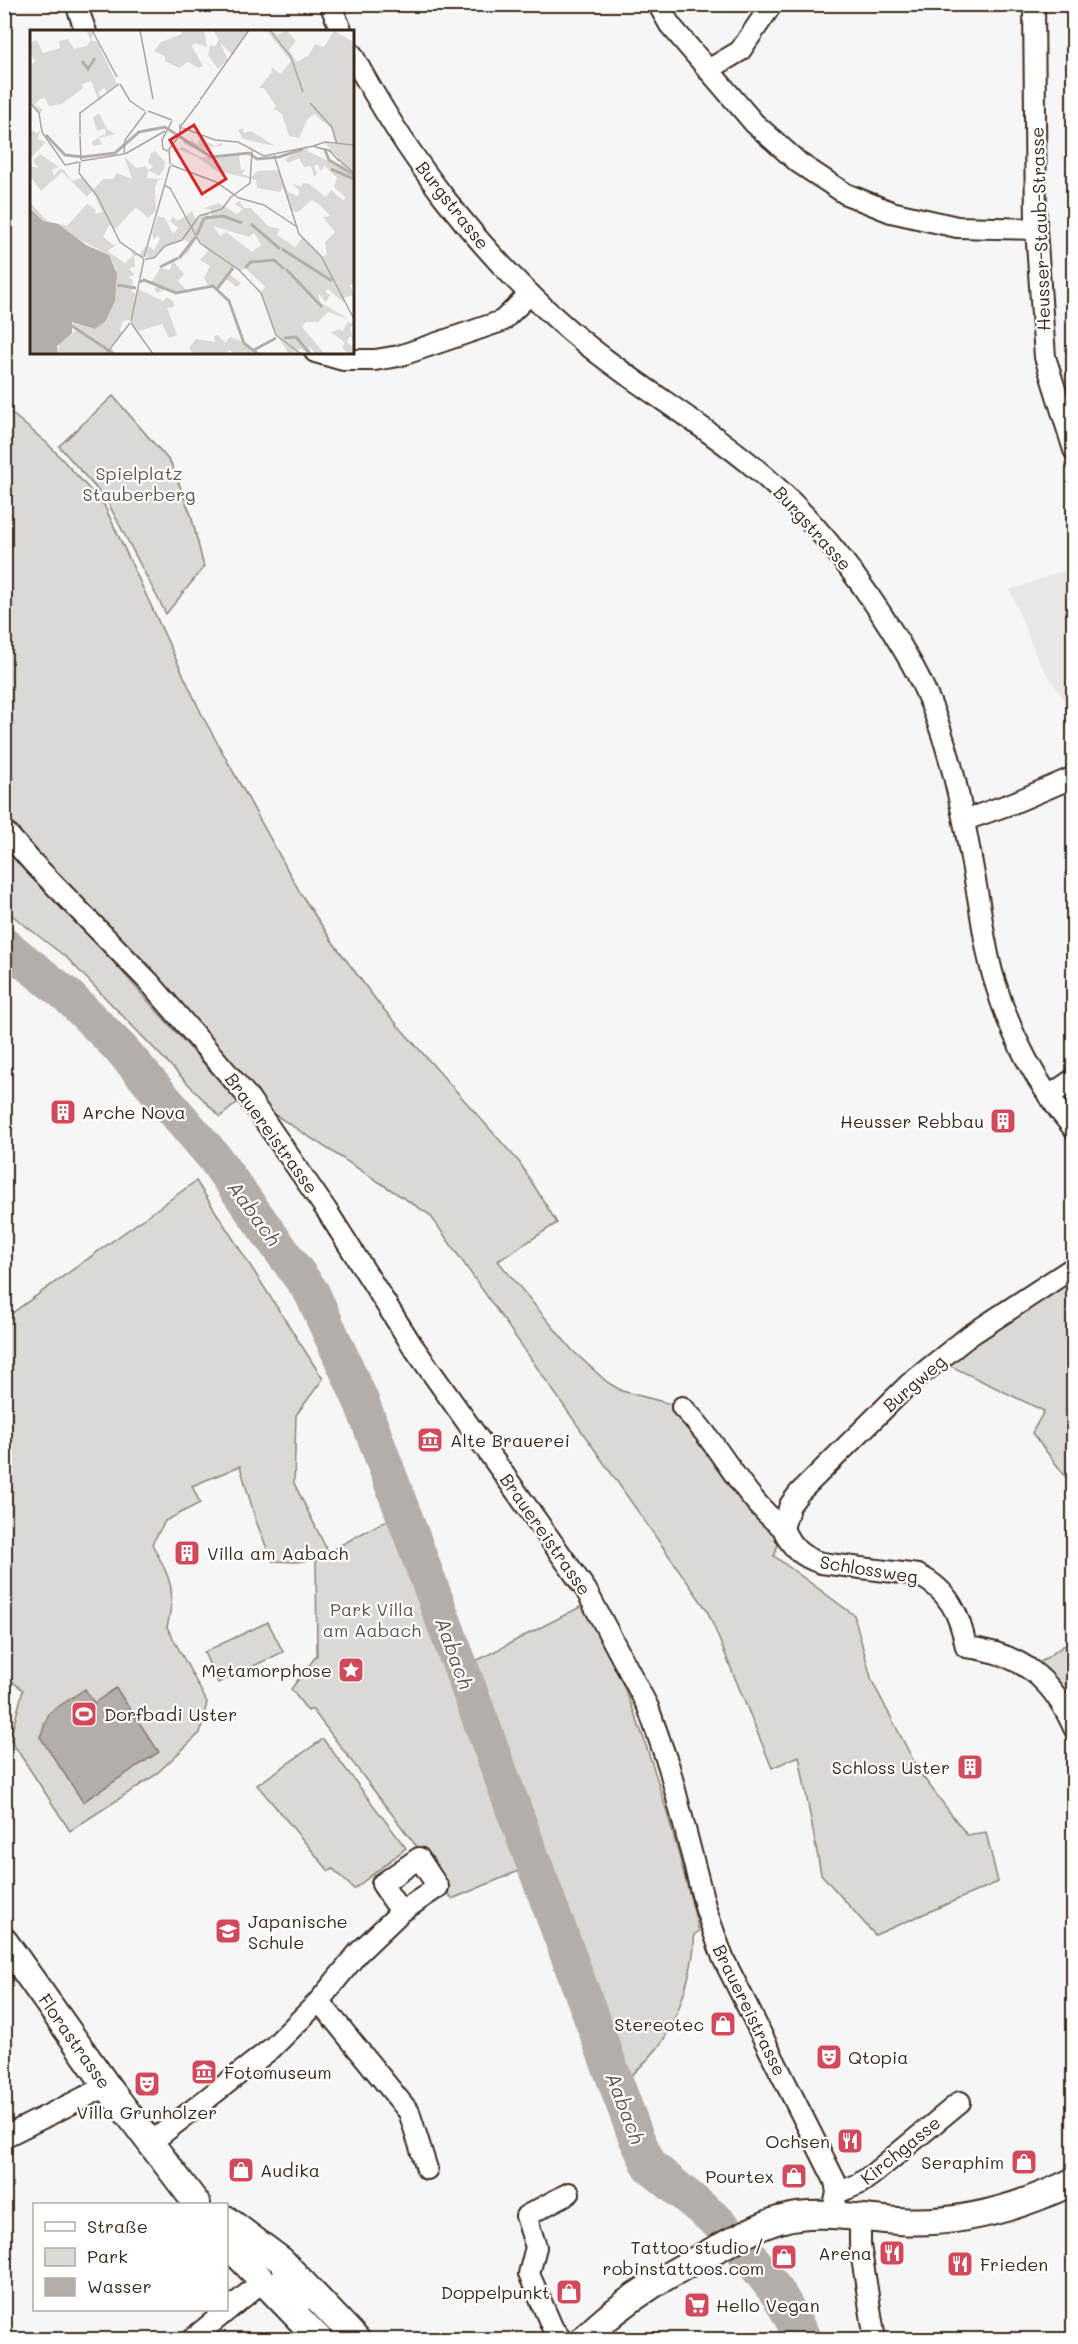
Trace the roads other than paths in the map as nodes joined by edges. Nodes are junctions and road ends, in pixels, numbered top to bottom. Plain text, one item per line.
1 (76, 4) edge
2 (330, 4) edge
3 (658, 4) edge
4 (772, 4) edge
5 (1034, 4) edge
6 (85, 30) edge
7 (341, 30) edge
8 (354, 58) edge
9 (708, 70) junction
10 (1036, 228) junction
11 (531, 294) junction
12 (322, 354) edge
13 (1074, 450) edge
14 (1074, 777) edge
15 (965, 820) junction
16 (4, 830) edge
17 (1074, 1078) edge
18 (1049, 1096) junction
19 (1074, 1129) edge
20 (1074, 1267) edge
21 (682, 1407) dead end
22 (783, 1528) junction
23 (1074, 1728) edge
24 (400, 1912) dead end
25 (4, 1941) edge
26 (319, 2001) junction
27 (107, 2086) junction
28 (960, 2102) dead end
29 (4, 2138) edge
30 (149, 2144) junction
31 (427, 2169) dead end
32 (1074, 2181) edge
33 (569, 2193) dead end
34 (197, 2202) edge
35 (834, 2203) junction
36 (860, 2218) junction
37 (228, 2220) edge
38 (228, 2245) edge
39 (262, 2281) junction
40 (330, 2308) junction
41 (228, 2309) edge
42 (226, 2311) edge
43 (191, 2340) edge
44 (320, 2340) edge
45 (357, 2340) edge
46 (562, 2340) edge
47 (583, 2340) edge
48 (875, 2340) edge

1 - 6 street
2 - 7 street
3 - 9 street
4 - 9 street
5 - 10 street, Heusser-Staub-Strasse
8 - 11 street, Burgstrasse
9 - 10 street
10 - 13 street, Heusser-Staub-Strasse
11 - 12 street
11 - 15 street, Burgstrasse
14 - 15 street
15 - 18 street, Burgstrasse
16 - 35 street, Brauereistrasse
17 - 18 street
18 - 19 street, Burgstrasse
20 - 22 street, Burgweg
21 - 22 street
22 - 23 street, Schlossweg
24 - 26 street
25 - 27 main road, Florastrasse
26 - 30 street
26 - 31 street
27 - 29 street
27 - 30 main road, Florastrasse
28 - 35 street, Kirchgasse
30 - 34 main road, Florastrasse
32 - 36 main road
33 - 46 street
35 - 36 main road
35 - 47 main road
36 - 48 street
37 - 40 main road
38 - 39 main road
39 - 40 street
39 - 41 street
39 - 44 main road
40 - 45 main road
42 - 43 street

